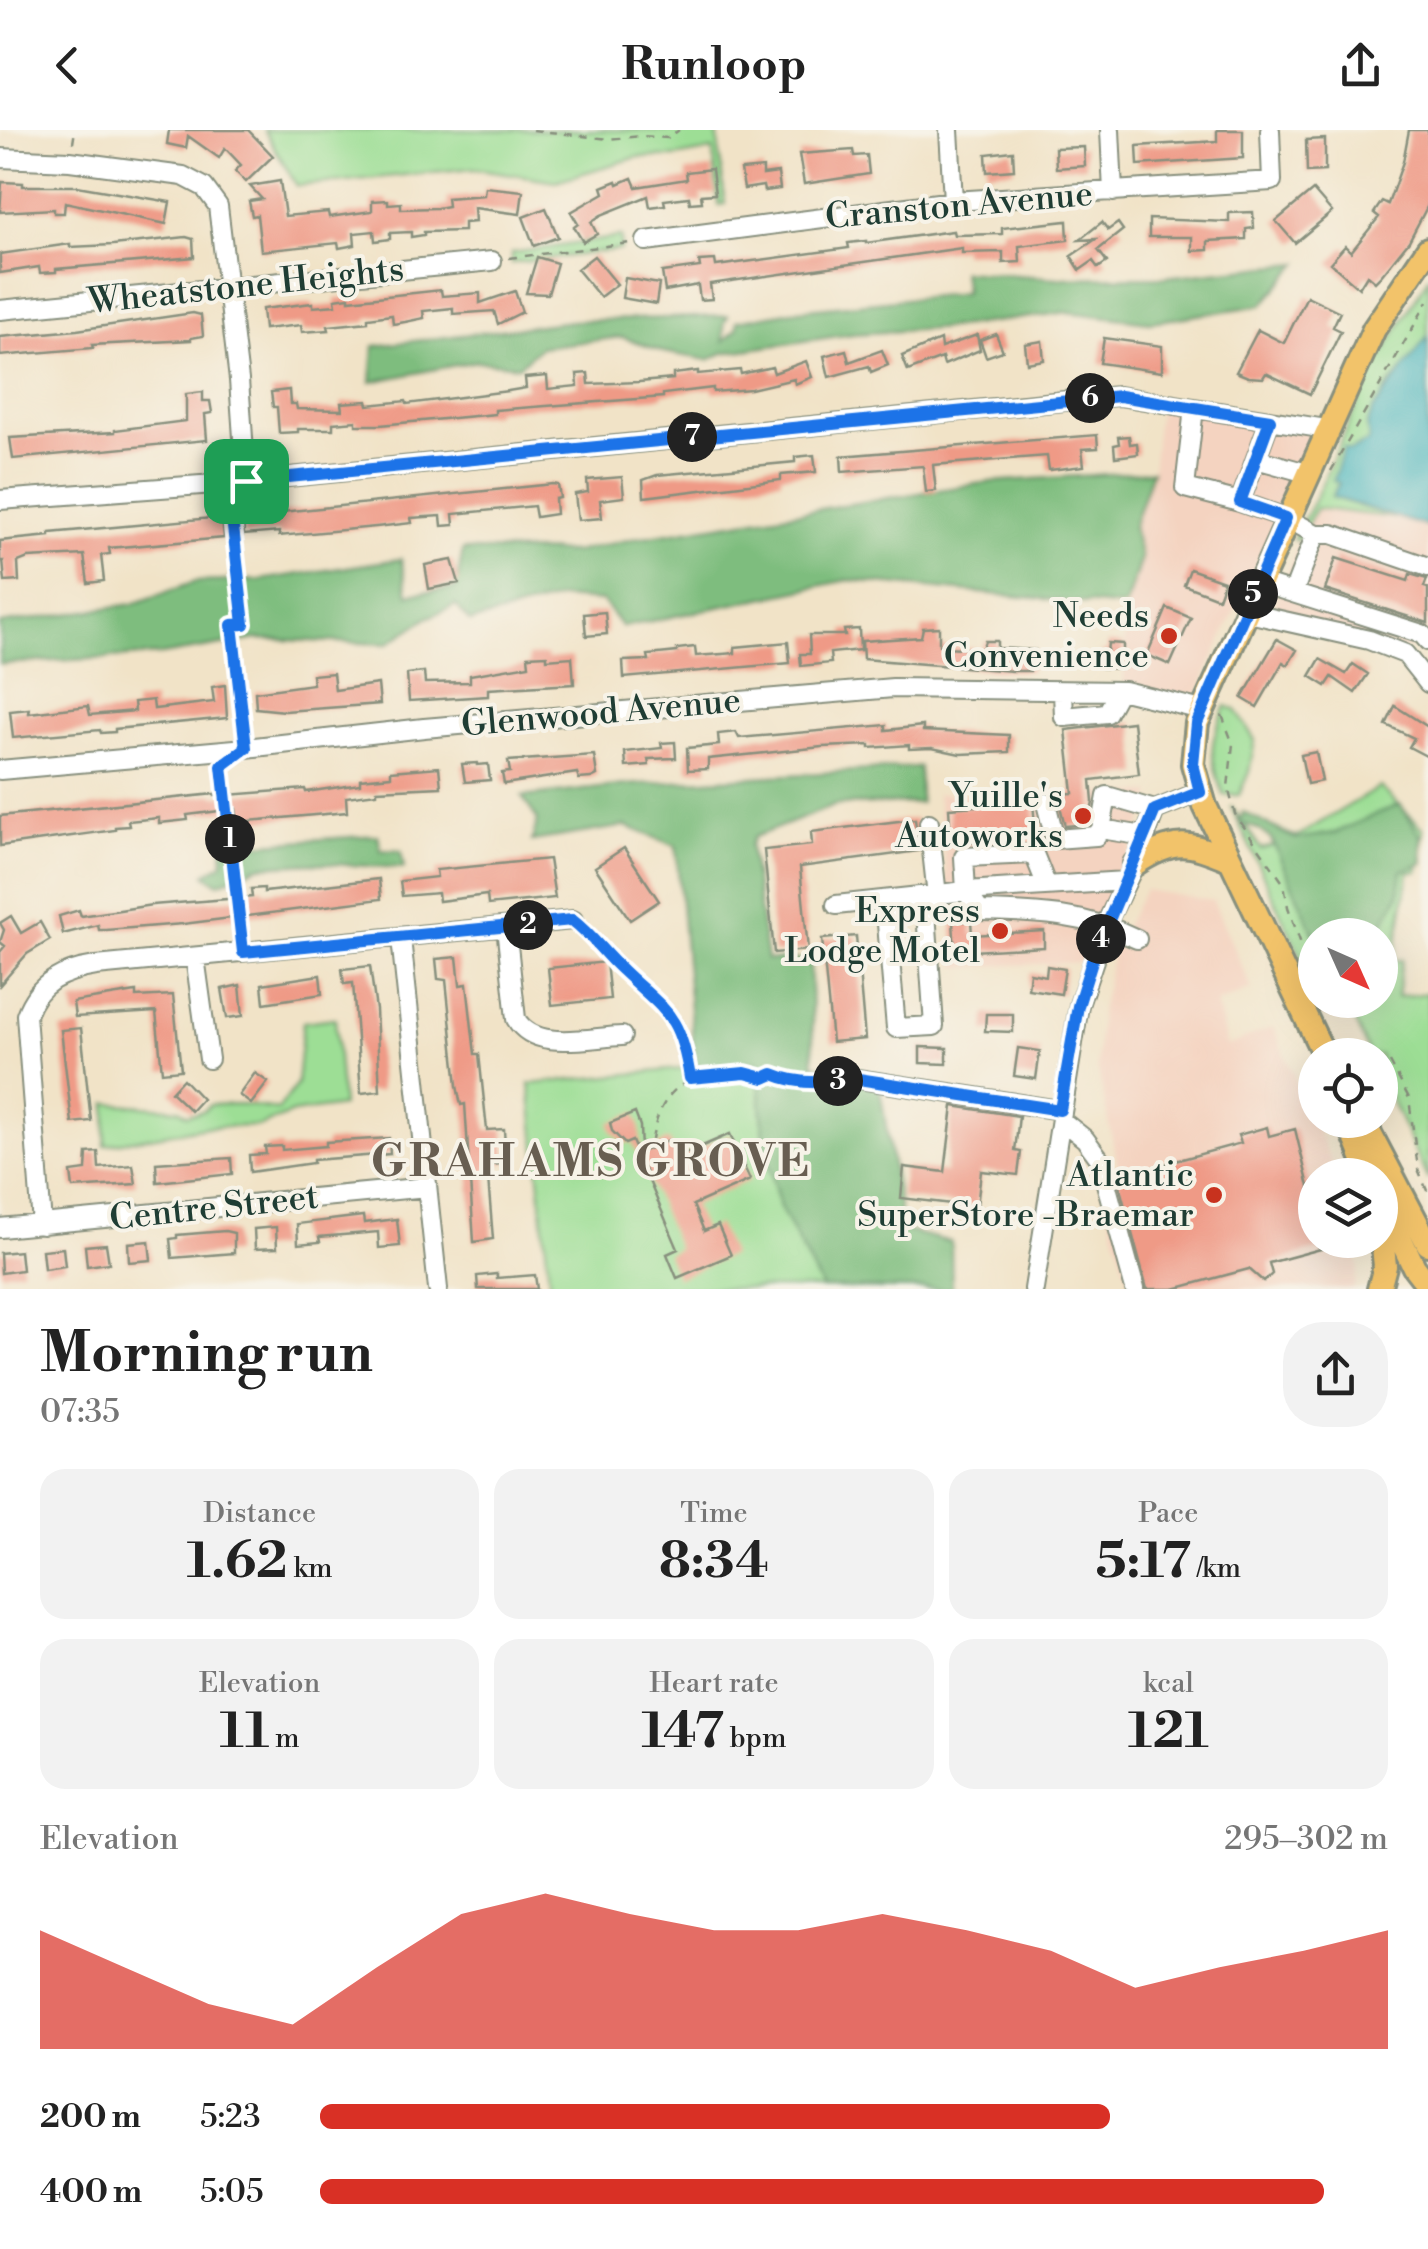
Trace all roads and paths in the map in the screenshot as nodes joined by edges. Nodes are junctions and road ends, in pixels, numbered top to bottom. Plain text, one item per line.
1 (533, 130) edge
2 (679, 130) edge
3 (949, 130) edge
4 (1110, 130) edge
5 (1270, 130) edge
6 (0, 158) edge
7 (1113, 192) junction
8 (953, 201) junction
9 (646, 241) joint
10 (1428, 250) edge
11 (492, 260) joint
12 (228, 288) junction
13 (0, 310) edge
14 (1194, 408) junction
15 (1270, 420) junction
16 (1326, 430) junction
17 (1256, 460) junction
18 (1307, 474) junction
19 (237, 482) junction
20 (0, 500) edge
21 (1240, 502) junction
22 (1286, 518) junction
23 (1316, 534) junction
24 (1428, 567) edge
25 (1258, 582) junction
26 (1292, 593) junction
27 (1244, 612) junction
28 (1428, 641) edge
29 (1428, 683) edge
30 (1202, 710) junction
31 (246, 748) junction
32 (0, 770) edge
33 (1200, 792) junction
34 (1046, 803) dead end
35 (1155, 810) junction
36 (929, 823) dead end
37 (1101, 830) junction
38 (1144, 836) junction
39 (1229, 859) junction
40 (1130, 872) junction
41 (1046, 884) junction
42 (966, 891) junction
43 (931, 897) junction
44 (885, 901) junction
45 (836, 905) dead end
46 (572, 920) joint
47 (1106, 924) junction
48 (506, 928) junction
49 (400, 938) junction
50 (1137, 939) dead end
51 (243, 952) junction
52 (195, 958) junction
53 (622, 1036) dead end
54 (1316, 1038) edge
55 (209, 1059) dead end
56 (1398, 1076) edge
57 (690, 1078) junction
58 (852, 1078) joint
59 (1060, 1115) junction
60 (1372, 1138) edge
61 (652, 1140) dead end
62 (427, 1186) junction
63 (1428, 1193) edge
64 (42, 1225) junction
65 (0, 1228) edge
66 (1398, 1234) edge
67 (1428, 1244) edge
68 (1384, 1258) edge
69 (1428, 1285) edge
70 (438, 1289) edge
71 (1034, 1289) edge
72 (1135, 1289) edge
73 (1379, 1289) edge

1 - 2 path
3 - 8 street
4 - 7 street
5 - 7 street, Cranston Avenue
6 - 12 street
7 - 8 street, Cranston Avenue
8 - 9 street, Cranston Avenue
9 - 11 path
10 - 16 main road
11 - 12 street, Wheatstone Heights
12 - 13 street, Wheatstone Heights
12 - 19 street
14 - 15 street
14 - 19 street
14 - 21 street
15 - 16 street
15 - 17 street
16 - 18 main road
17 - 18 street
17 - 21 street
18 - 22 main road
19 - 20 street
19 - 31 path
21 - 22 street
22 - 23 street
22 - 25 main road
23 - 24 street
23 - 26 street
25 - 26 street
25 - 27 main road
26 - 28 street
27 - 29 street
27 - 30 main road
30 - 31 street, Glenwood Avenue
30 - 33 main road
31 - 32 street, Glenwood Avenue
31 - 51 path
33 - 35 street
33 - 39 main road
34 - 37 street
35 - 37 street
35 - 38 street
36 - 43 street
37 - 38 street
38 - 40 street
39 - 40 main road
39 - 54 main road
40 - 41 street
40 - 47 street
41 - 42 street
41 - 42 street
42 - 43 street
42 - 47 street
43 - 44 street
43 - 44 street
44 - 45 street
46 - 48 street
46 - 57 path
47 - 50 street
47 - 59 street
48 - 49 street
48 - 53 street
49 - 51 street
49 - 62 street
51 - 52 street
52 - 55 street
52 - 64 street
56 - 63 path
57 - 58 path
57 - 61 path
58 - 59 street
59 - 71 street
59 - 72 street
60 - 67 main road
62 - 64 street, Centre Street
62 - 70 street
64 - 65 street, Centre Street
66 - 69 main road
68 - 73 main road

